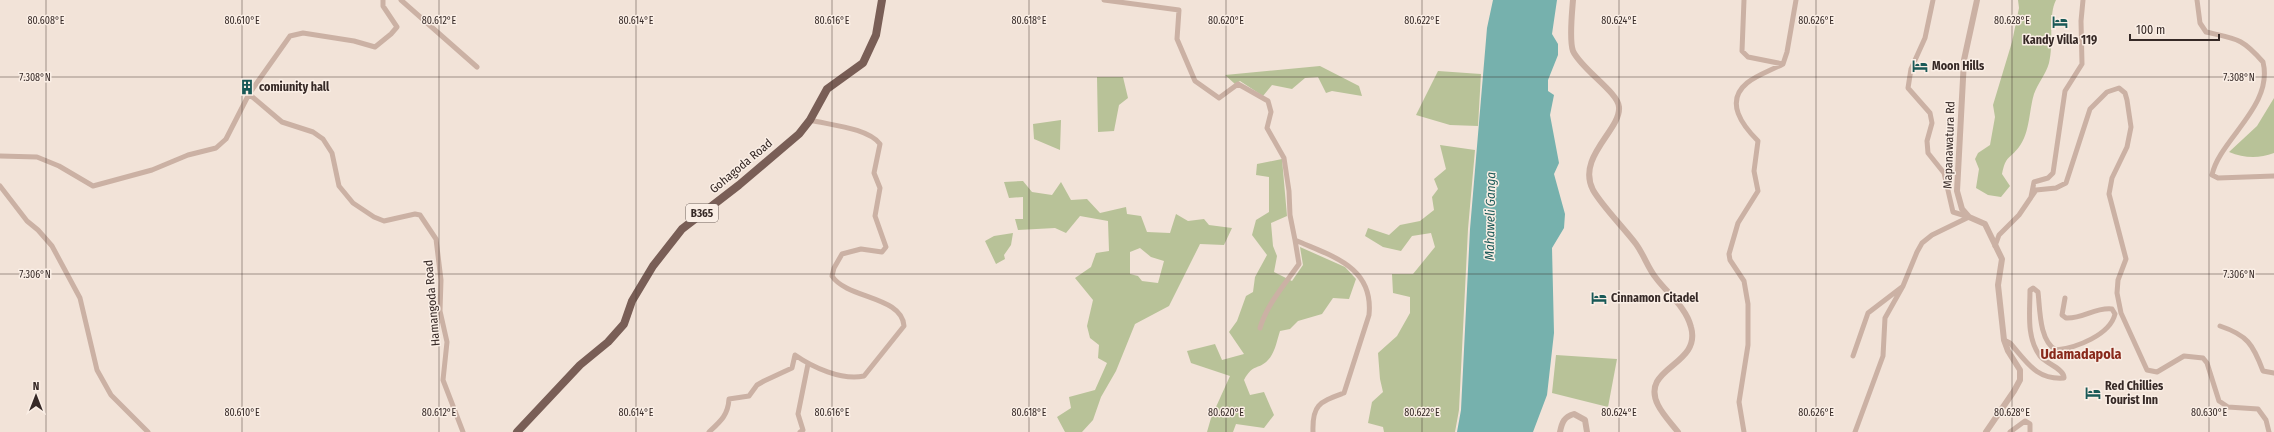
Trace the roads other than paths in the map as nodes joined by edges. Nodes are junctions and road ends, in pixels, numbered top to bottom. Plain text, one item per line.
1 (383, 0) edge
2 (401, 0) edge
3 (882, 0) edge
4 (1104, 0) edge
5 (1573, 0) edge
6 (1744, 0) edge
7 (1796, 0) edge
8 (1933, 0) edge
9 (1977, 0) edge
10 (2083, 0) edge
11 (2197, 0) edge
12 (1783, 64) junction
13 (477, 67) dead end
14 (2270, 74) dead end
15 (249, 94) junction
16 (810, 120) junction
17 (2245, 133) dead end
18 (0, 156) edge
19 (2274, 176) edge
20 (0, 186) edge
21 (2031, 197) junction
22 (1969, 217) junction
23 (1295, 240) junction
24 (1995, 246) junction
25 (1903, 286) junction
26 (2065, 298) dead end
27 (2220, 326) dead end
28 (1260, 328) dead end
29 (2004, 340) junction
30 (1853, 356) dead end
31 (808, 364) junction
32 (2274, 373) edge
33 (148, 432) edge
34 (463, 432) edge
35 (517, 432) edge
36 (709, 432) edge
37 (800, 432) edge
38 (1313, 432) edge
39 (1560, 432) edge
40 (1587, 432) edge
41 (1678, 432) edge
42 (1744, 432) edge
43 (1855, 432) edge
44 (1986, 432) edge
45 (2010, 432) edge
46 (2030, 432) edge
47 (2269, 432) edge

1 - 15 street
2 - 13 street
3 - 16 main road, Gohagoda Road / B365
4 - 23 street
5 - 41 street
6 - 12 street
7 - 12 street
8 - 22 street
9 - 22 street, Mapanawatura Rd
10 - 21 street
11 - 14 street
12 - 42 street
15 - 18 street
15 - 34 street, Hamangoda Road
16 - 31 street
16 - 35 main road, Gohagoda Road / B365
17 - 19 street
20 - 33 street
21 - 24 street
21 - 47 street
22 - 24 street
22 - 25 street
23 - 28 street
23 - 38 street
24 - 29 street
25 - 30 street
25 - 43 street
26 - 29 street
27 - 32 street
29 - 44 street
31 - 36 street
31 - 37 street
39 - 40 street
45 - 46 street

